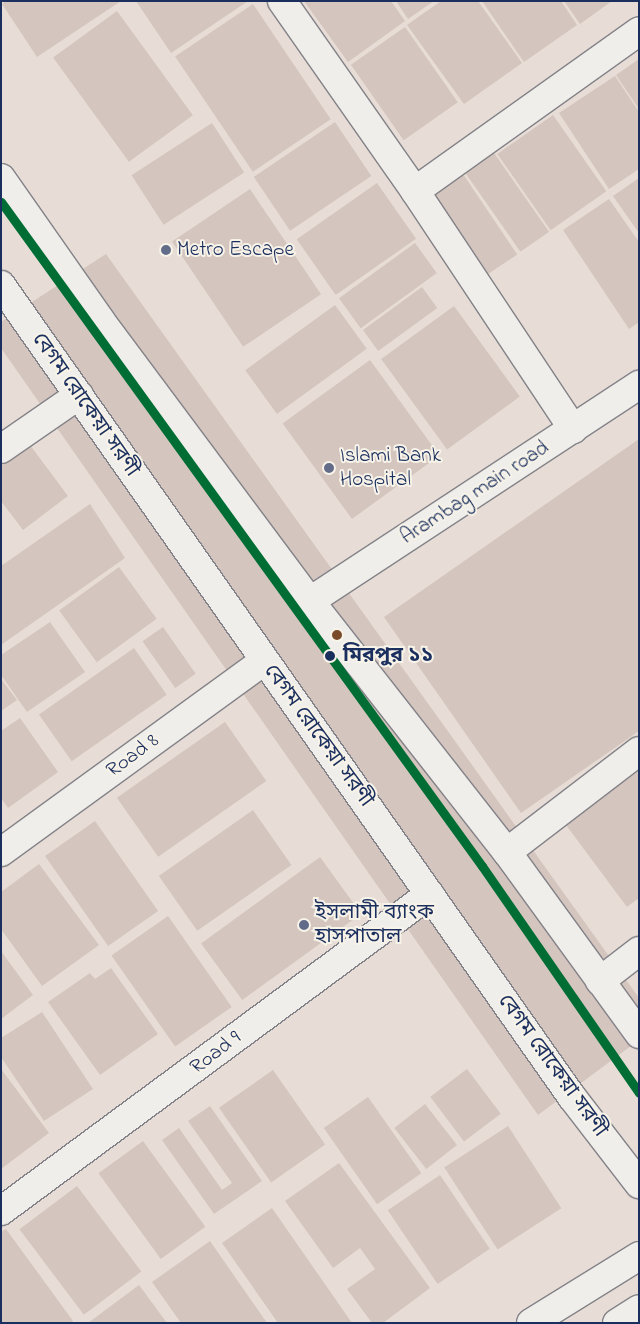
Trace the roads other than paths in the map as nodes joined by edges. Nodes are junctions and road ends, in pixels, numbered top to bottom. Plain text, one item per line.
1 (282, 1) edge
2 (639, 30) edge
3 (1, 178) edge
4 (415, 191) junction
5 (1, 285) edge
6 (639, 385) edge
7 (79, 395) junction
8 (573, 429) junction
9 (1, 449) edge
10 (310, 601) junction
11 (264, 661) junction
12 (639, 751) edge
13 (1, 852) edge
14 (507, 852) junction
15 (430, 894) junction
16 (639, 952) edge
17 (600, 982) junction
18 (639, 1034) edge
19 (639, 1184) edge
20 (1, 1211) edge
21 (639, 1256) edge
22 (639, 1309) edge
23 (531, 1323) edge
24 (617, 1323) edge

1 - 4 street
2 - 4 street
3 - 10 street
4 - 8 street
5 - 7 street, বেগম রোকেয়া সরণী
6 - 8 street, Arambag main road
7 - 9 street
7 - 11 street, বেগম রোকেয়া সরণী
8 - 10 street, Arambag main road
10 - 14 street
11 - 13 street, Road 8
11 - 15 street, বেগম রোকেয়া সরণী
12 - 14 street
14 - 17 street
15 - 19 street, বেগম রোকেয়া সরণী
15 - 20 street, Road 9
16 - 17 street
17 - 18 street
21 - 23 street
22 - 24 street

